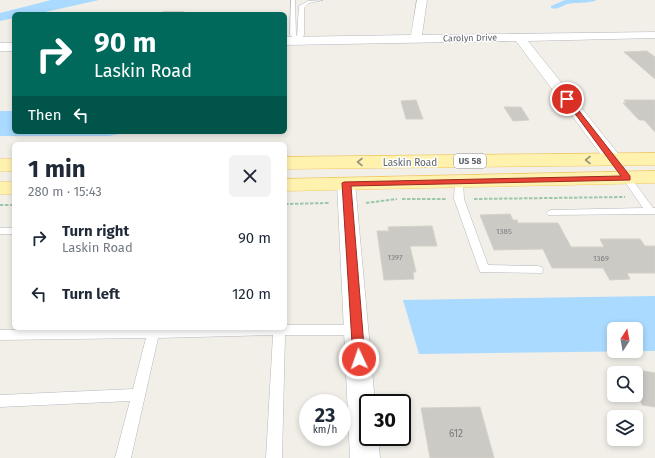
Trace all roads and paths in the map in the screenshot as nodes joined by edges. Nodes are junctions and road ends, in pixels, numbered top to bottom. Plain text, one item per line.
1 (293, 0) edge
2 (321, 0) edge
3 (422, 0) edge
4 (655, 34) edge
5 (519, 37) junction
6 (416, 38) junction
7 (298, 40) junction
8 (287, 41) edge
9 (0, 47) edge
10 (12, 47) edge
11 (655, 159) edge
12 (614, 160) junction
13 (287, 163) edge
14 (0, 165) edge
15 (12, 165) edge
16 (655, 177) edge
17 (627, 178) junction
18 (459, 181) junction
19 (346, 183) junction
20 (287, 184) edge
21 (0, 188) edge
22 (12, 188) edge
23 (0, 205) edge
24 (12, 205) edge
25 (652, 211) edge
26 (551, 213) dead end
27 (0, 231) edge
28 (12, 231) edge
29 (538, 270) dead end
30 (287, 329) edge
31 (248, 330) edge
32 (279, 330) edge
33 (357, 330) junction
34 (153, 333) junction
35 (0, 335) edge
36 (138, 395) junction
37 (0, 401) edge
38 (123, 458) edge
39 (274, 458) edge
40 (365, 458) edge

1 - 7 lane
2 - 7 lane
3 - 6 street
4 - 5 street, Carolyn Drive
5 - 6 street, Carolyn Drive
5 - 12 street
6 - 7 street, Carolyn Drive
7 - 8 street, Carolyn Drive
9 - 10 street
11 - 12 main road, Laskin Road / US 58
12 -> 13 main road, Laskin Road / US 58
12 - 17 lane
14 - 15 main road
16 - 17 main road, Laskin Road / US 58
17 - 18 main road, Laskin Road / US 58
17 - 25 lane
18 - 19 main road, Laskin Road / US 58
18 - 29 lane
19 - 20 main road, Laskin Road / US 58
19 - 33 street
21 - 22 main road
23 - 24 path
25 - 26 lane
27 - 28 lane
30 - 33 lane
31 - 34 lane
32 - 39 lane
33 - 40 street
34 - 35 lane
34 - 36 lane
36 - 37 lane
36 - 38 lane

